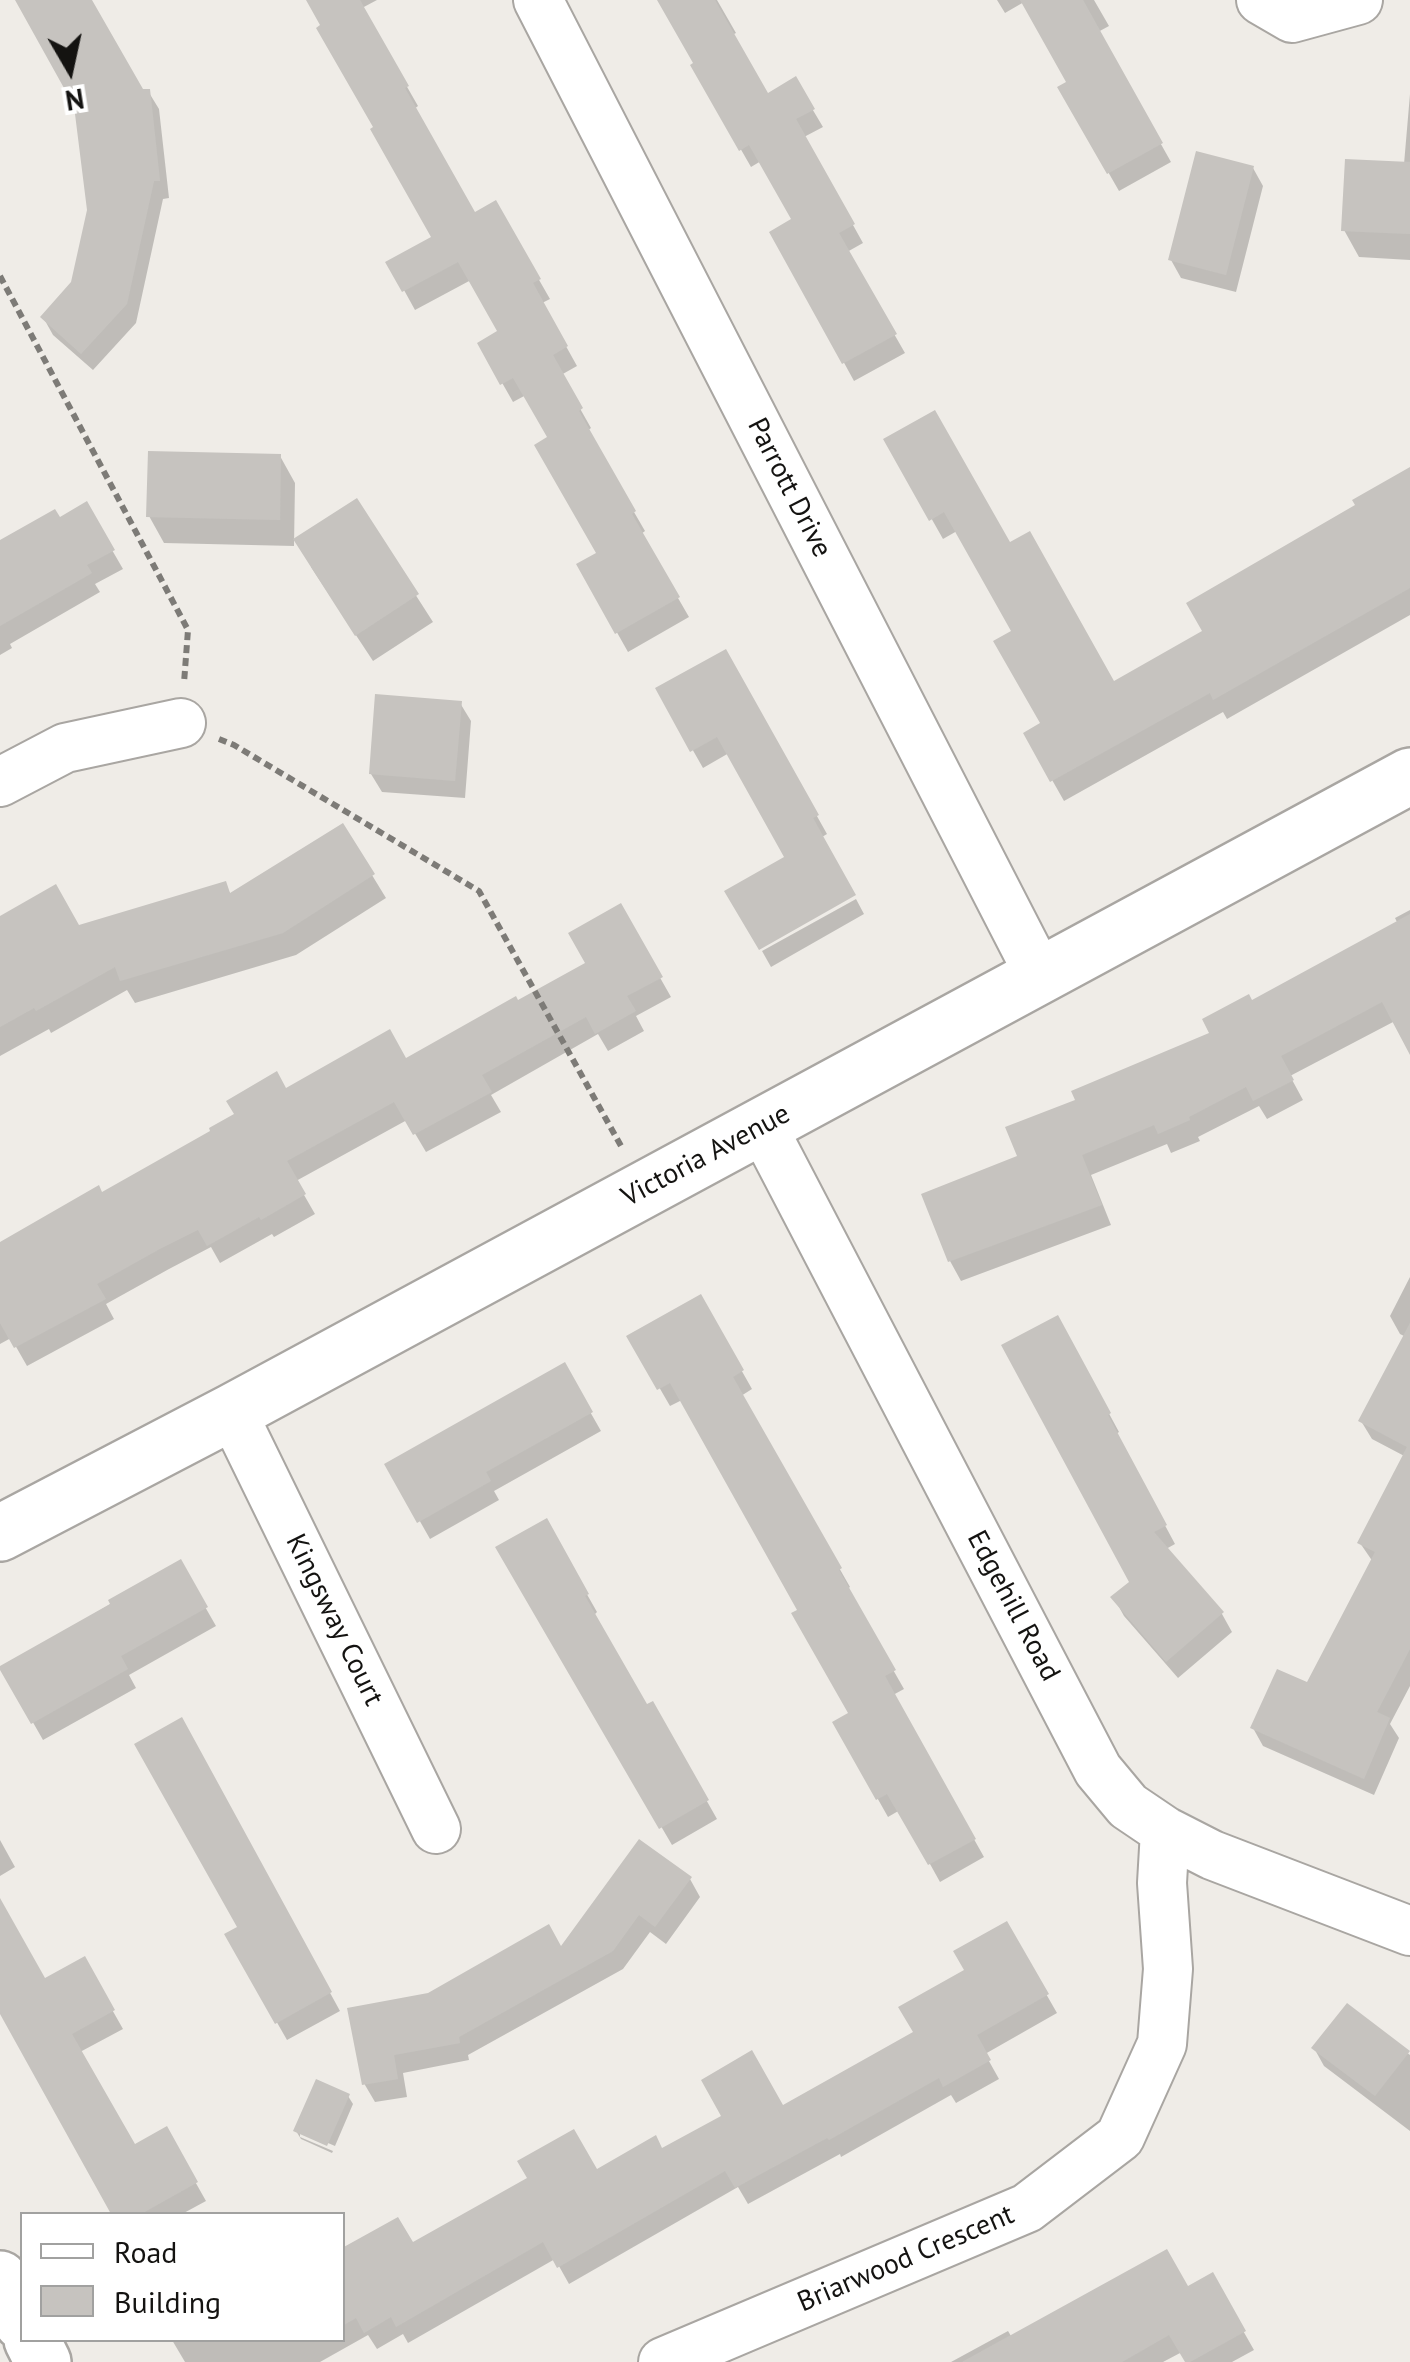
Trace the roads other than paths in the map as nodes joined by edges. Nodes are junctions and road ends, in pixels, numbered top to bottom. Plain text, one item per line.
1 (538, 0) edge
2 (1262, 0) edge
3 (1358, 0) edge
4 (180, 723) road end
5 (1410, 776) edge
6 (0, 782) edge
7 (1040, 976) junction
8 (762, 1126) junction
9 (232, 1412) junction
10 (0, 1533) edge
11 (436, 1829) dead end
12 (1165, 1831) junction
13 (1410, 1931) edge
14 (0, 2278) edge
15 (20, 2318) edge
16 (663, 2362) edge

1 - 7 street, Parrott Drive
2 - 3 street
4 - 6 street
5 - 7 street, Victoria Avenue
7 - 8 street, Victoria Avenue
8 - 9 street, Victoria Avenue
8 - 12 street, Edgehill Road
9 - 10 street, Victoria Avenue
9 - 11 street, Kingsway Court
12 - 13 street, Edgehill Road
12 - 16 street, Briarwood Crescent
14 - 15 street

